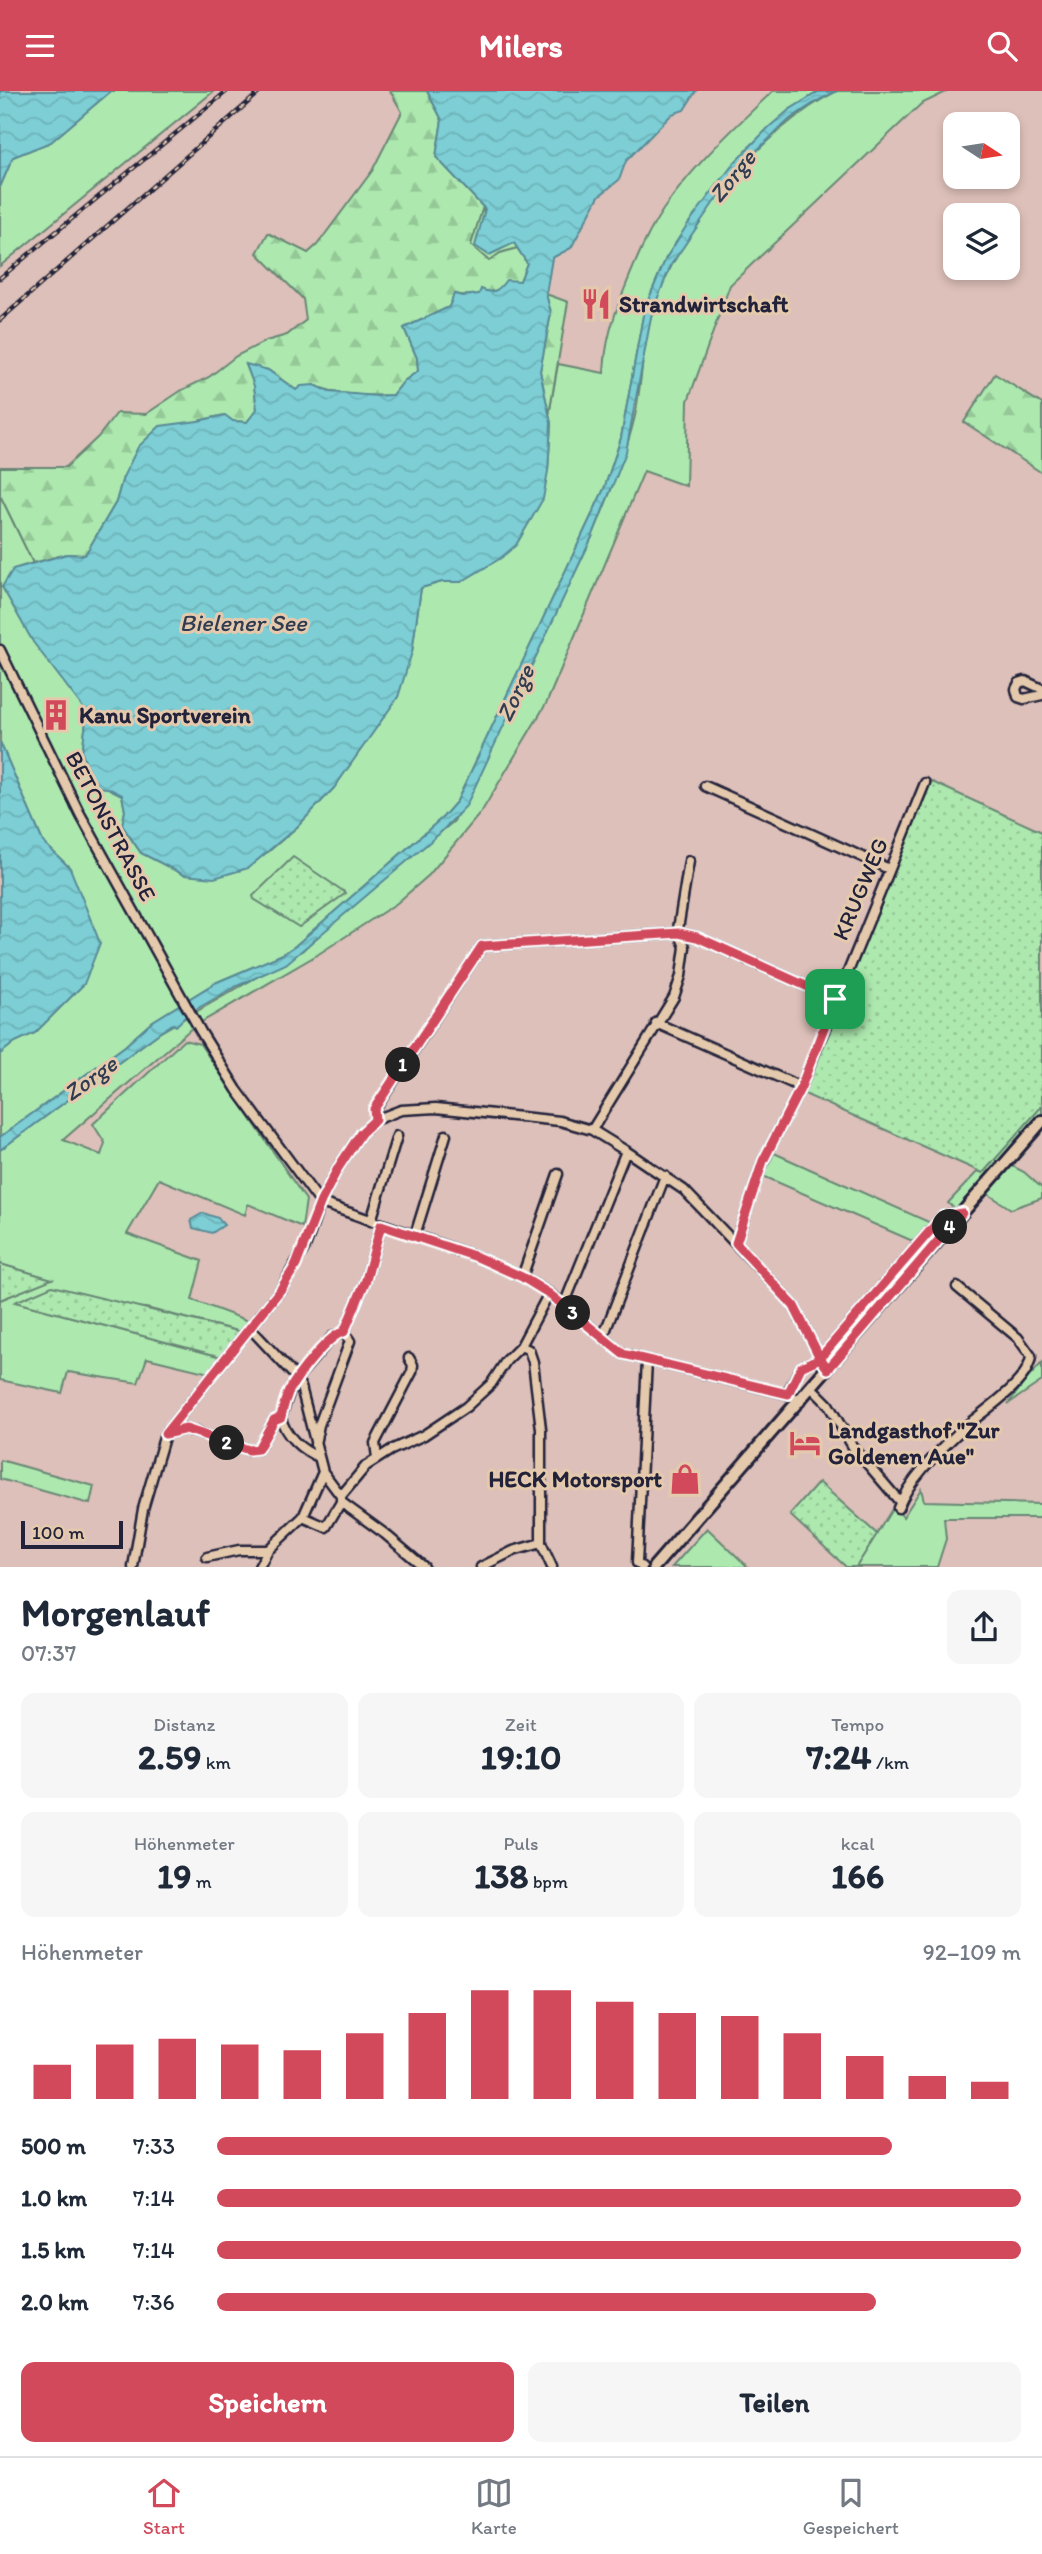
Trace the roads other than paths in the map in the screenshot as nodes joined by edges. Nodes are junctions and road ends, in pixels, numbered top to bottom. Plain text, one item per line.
1 (0, 650) edge
2 (1042, 689) edge
3 (1042, 695) edge
4 (925, 783) dead end
5 (705, 786) dead end
6 (689, 861) dead end
7 (889, 869) junction
8 (679, 933) junction
9 (835, 999) junction
10 (656, 1023) junction
11 (801, 1087) junction
12 (375, 1120) junction
13 (1042, 1121) edge
14 (592, 1130) junction
15 (446, 1135) dead end
16 (397, 1136) dead end
17 (626, 1151) junction
18 (558, 1174) dead end
19 (665, 1176) junction
20 (321, 1201) junction
21 (962, 1213) junction
22 (371, 1221) junction
23 (381, 1225) junction
24 (415, 1235) junction
25 (736, 1243) junction
26 (522, 1277) junction
27 (957, 1287) dead end
28 (548, 1293) junction
29 (564, 1305) junction
30 (251, 1329) junction
31 (344, 1332) junction
32 (603, 1337) junction
33 (521, 1346) junction
34 (409, 1358) dead end
35 (820, 1358) junction
36 (647, 1360) junction
37 (828, 1369) junction
38 (296, 1379) junction
39 (812, 1388) junction
40 (788, 1394) junction
41 (800, 1402) junction
42 (281, 1417) junction
43 (165, 1434) junction
44 (315, 1444) junction
45 (319, 1457) junction
46 (377, 1458) junction
47 (323, 1472) junction
48 (341, 1499) junction
49 (303, 1517) junction
50 (541, 1543) junction
51 (268, 1550) junction
52 (207, 1557) dead end
53 (133, 1567) edge
54 (259, 1567) edge
55 (424, 1567) edge
56 (481, 1567) edge
57 (552, 1567) edge
58 (642, 1567) edge
59 (654, 1567) edge

1 - 20 street, BETONSTRASSE
2 - 3 street
4 - 7 street, KRUGWEG
5 - 7 street
6 - 8 street
7 - 9 street, KRUGWEG
8 - 9 street
8 - 10 street
8 - 12 street
9 - 11 street, KRUGWEG
10 - 11 street
10 - 14 street
11 - 25 street, KRUGWEG
12 - 14 street
12 - 20 street
13 - 21 main road
14 - 17 street
15 - 24 street
16 - 22 street
17 - 19 street
17 - 29 street
18 - 26 street
19 - 25 street
19 - 32 street
20 - 22 street
20 - 30 street
21 - 35 street
21 - 37 main road
22 - 23 street
23 - 24 street
23 - 31 street
24 - 26 street
25 - 35 street
26 - 28 street
27 - 39 street
28 - 29 street
28 - 33 street
29 - 32 street
30 - 38 street
30 - 43 street
31 - 38 street
31 - 44 street
32 - 36 street
33 - 46 street
33 - 50 street
34 - 46 street
35 - 37 street
35 - 40 street
36 - 40 street
36 - 58 street
37 - 39 main road
38 - 42 street
38 - 44 street
39 - 41 main road
40 - 41 street
41 - 59 main road
42 - 43 street
42 - 45 street
43 - 53 street
44 - 45 street
45 - 47 street
46 - 48 street
47 - 48 street
47 - 49 street
48 - 49 street
48 - 55 street
49 - 51 street
50 - 56 street
50 - 57 street
51 - 52 street
51 - 54 street

